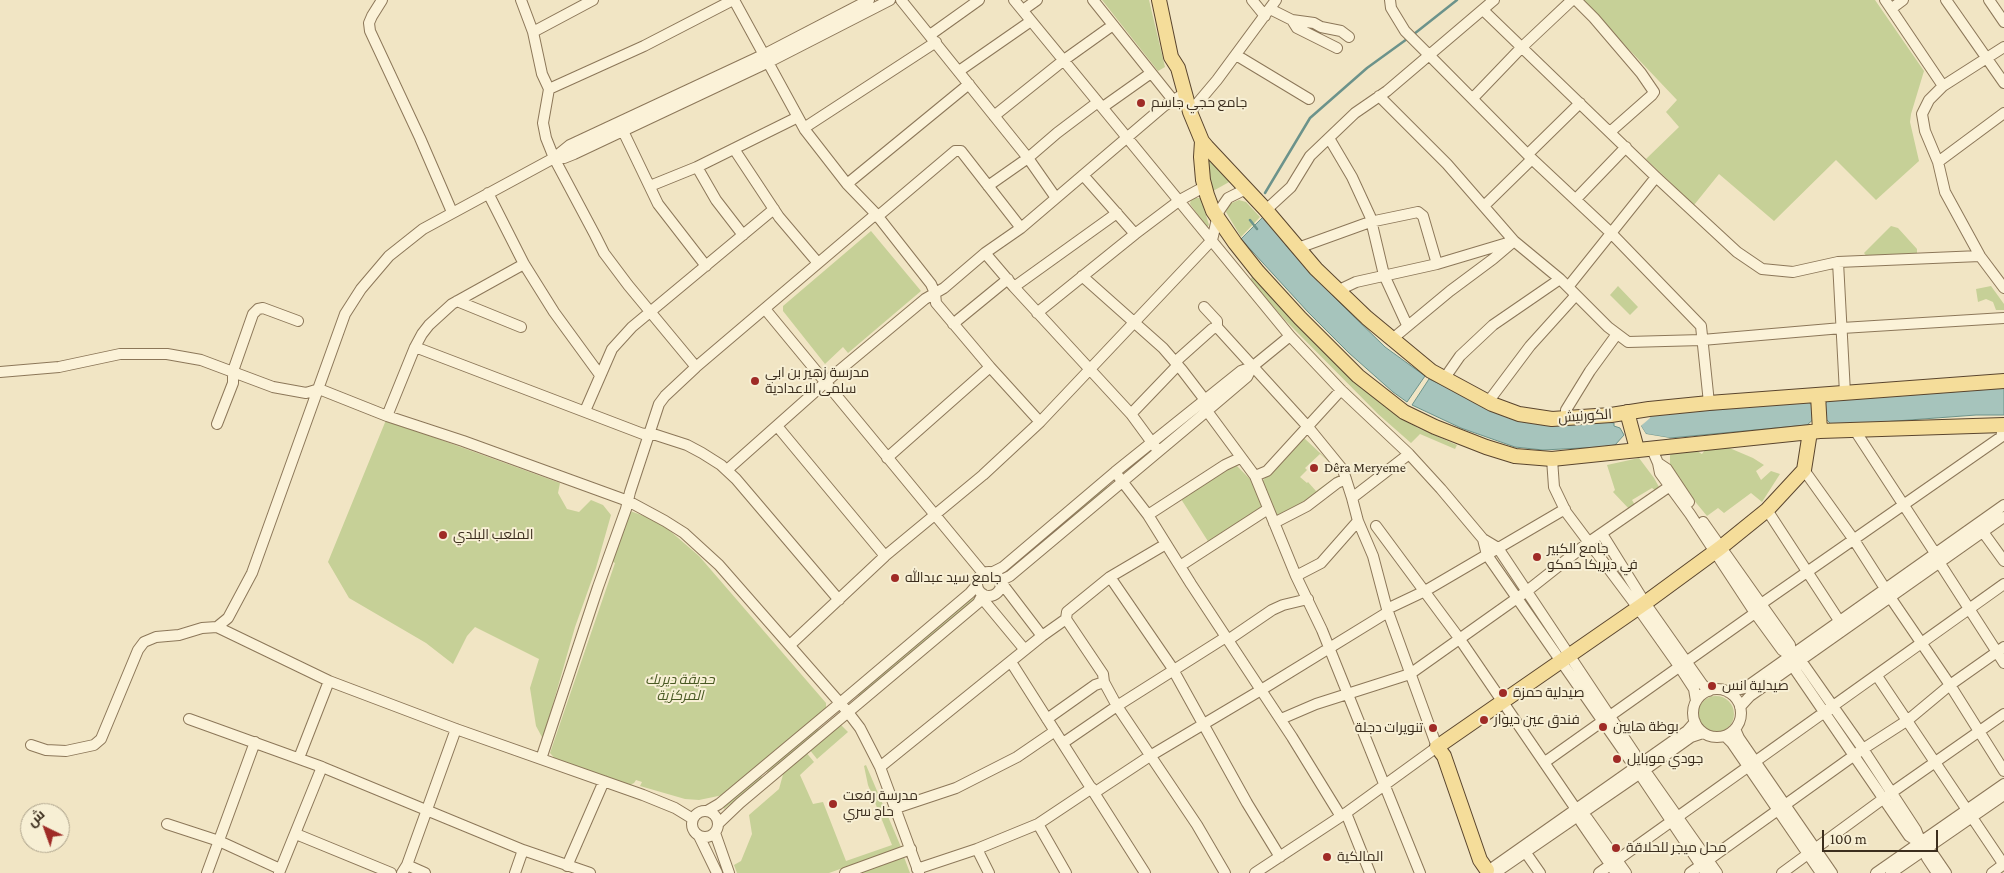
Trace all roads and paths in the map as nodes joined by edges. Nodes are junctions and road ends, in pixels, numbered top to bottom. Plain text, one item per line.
1 (382, 0) edge
2 (521, 0) edge
3 (592, 0) edge
4 (734, 0) edge
5 (869, 0) edge
6 (890, 0) edge
7 (901, 0) edge
8 (979, 0) edge
9 (1014, 0) edge
10 (1037, 0) edge
11 (1093, 0) edge
12 (1159, 0) edge
13 (1168, 0) edge
14 (1252, 0) edge
15 (1390, 0) edge
16 (1494, 0) edge
17 (1574, 0) edge
18 (1885, 0) edge
19 (1903, 0) edge
20 (1946, 0) edge
21 (1989, 0) edge
22 (1270, 8) edge
23 (1891, 9) junction
24 (1023, 10) junction
25 (1483, 10) junction
26 (1292, 20) junction
27 (1031, 21) junction
28 (2004, 22) edge
29 (1113, 25) junction
30 (533, 32) junction
31 (1349, 37) dead end
32 (933, 38) junction
33 (2004, 47) edge
34 (1337, 48) dead end
35 (1521, 48) junction
36 (1236, 55) junction
37 (1429, 56) junction
38 (767, 58) junction
39 (1986, 59) junction
40 (1064, 60) junction
41 (1178, 68) junction
42 (959, 71) junction
43 (1151, 73) junction
44 (2004, 83) edge
45 (969, 84) junction
46 (1943, 86) junction
47 (549, 89) junction
48 (1379, 96) junction
49 (1179, 97) junction
50 (1308, 98) dead end
51 (1473, 98) junction
52 (1580, 103) junction
53 (1101, 105) junction
54 (1190, 112) junction
55 (2004, 113) edge
56 (994, 116) junction
57 (798, 117) junction
58 (804, 128) junction
59 (623, 131) junction
60 (1610, 132) junction
61 (1128, 138) junction
62 (1329, 138) junction
63 (1202, 141) junction
64 (1626, 147) junction
65 (734, 149) junction
66 (1530, 156) junction
67 (554, 158) junction
68 (1028, 158) junction
69 (1938, 162) junction
70 (697, 167) junction
71 (1083, 175) junction
72 (1656, 178) junction
73 (847, 184) junction
74 (650, 186) junction
75 (988, 186) junction
76 (1204, 187) junction
77 (1249, 192) junction
78 (488, 193) junction
79 (1056, 198) junction
80 (1576, 199) junction
81 (1180, 200) junction
82 (1485, 205) junction
83 (774, 209) junction
84 (1266, 210) junction
85 (452, 212) junction
86 (1117, 213) junction
87 (876, 216) junction
88 (1218, 218) junction
89 (1370, 222) junction
90 (1021, 228) junction
91 (1611, 233) junction
92 (1135, 234) junction
93 (743, 236) junction
94 (1212, 240) junction
95 (1514, 241) junction
96 (1298, 248) junction
97 (985, 253) junction
98 (1980, 256) junction
99 (1838, 262) junction
100 (818, 263) junction
101 (524, 264) junction
102 (1438, 264) junction
103 (706, 266) junction
104 (1384, 275) junction
105 (1082, 276) junction
106 (1560, 279) junction
107 (1011, 283) junction
108 (1568, 287) junction
109 (2004, 288) edge
110 (1337, 291) junction
111 (935, 293) junction
112 (1576, 295) junction
113 (457, 301) junction
114 (1204, 307) dead end
115 (765, 308) junction
116 (650, 312) junction
117 (1037, 313) junction
118 (2004, 318) edge
119 (298, 321) dead end
120 (1133, 323) junction
121 (953, 324) junction
122 (1407, 326) junction
123 (521, 327) dead end
124 (1217, 327) junction
125 (1842, 328) junction
126 (1617, 334) junction
127 (1290, 336) junction
128 (1391, 340) junction
129 (1702, 340) junction
130 (415, 347) junction
131 (1177, 364) junction
132 (696, 367) junction
133 (990, 367) junction
134 (1252, 367) junction
135 (1089, 369) junction
136 (233, 371) junction
137 (0, 372) edge
138 (600, 375) junction
139 (1444, 380) junction
140 (2004, 380) edge
141 (827, 383) junction
142 (318, 389) junction
143 (1341, 390) junction
144 (1845, 393) junction
145 (1818, 398) junction
146 (1204, 400) junction
147 (1488, 402) junction
148 (1709, 404) junction
149 (585, 411) junction
150 (1207, 411) junction
151 (1130, 414) junction
152 (387, 416) junction
153 (1628, 416) junction
154 (1566, 418) junction
155 (1040, 422) junction
156 (217, 424) dead end
157 (2004, 425) edge
158 (778, 426) junction
159 (1308, 427) junction
160 (1817, 429) junction
161 (1854, 429) junction
162 (650, 432) junction
163 (1155, 447) junction
164 (1641, 447) junction
165 (1409, 454) junction
166 (887, 458) junction
167 (1240, 458) junction
168 (1552, 459) junction
169 (1658, 463) junction
170 (727, 470) junction
171 (1804, 470) junction
172 (1115, 472) junction
173 (1255, 476) junction
174 (1346, 479) junction
175 (1123, 481) junction
176 (1670, 486) junction
177 (1352, 498) junction
178 (628, 501) junction
179 (2004, 505) edge
180 (1904, 506) junction
181 (1268, 509) junction
182 (1565, 509) junction
183 (1767, 510) junction
184 (936, 514) junction
185 (1148, 515) junction
186 (2004, 517) edge
187 (1358, 521) junction
188 (1274, 524) junction
189 (1376, 526) dead end
190 (1984, 532) junction
191 (1602, 534) junction
192 (1483, 539) junction
193 (1854, 540) junction
194 (1589, 542) junction
195 (1166, 544) junction
196 (1498, 548) junction
197 (1717, 550) junction
198 (1487, 555) junction
199 (886, 556) junction
200 (1937, 558) junction
201 (2004, 561) edge
202 (1180, 566) junction
203 (1808, 572) junction
204 (988, 573) junction
205 (1296, 576) junction
206 (1110, 577) junction
207 (1000, 581) junction
208 (2004, 584) edge
209 (976, 585) junction
210 (1425, 591) junction
211 (1526, 592) junction
212 (1888, 593) junction
213 (980, 598) junction
214 (1517, 598) junction
215 (1308, 599) junction
216 (839, 600) junction
217 (1642, 605) junction
218 (1758, 608) junction
219 (1968, 609) junction
220 (1388, 610) junction
221 (1066, 619) junction
222 (1840, 622) junction
223 (217, 627) junction
224 (1042, 636) junction
225 (1227, 638) junction
226 (1459, 638) junction
227 (1922, 643) junction
228 (790, 645) junction
229 (1330, 649) junction
230 (1025, 650) junction
231 (2000, 650) edge
232 (1564, 658) junction
233 (1794, 659) junction
234 (1010, 662) junction
235 (2004, 663) edge
236 (1682, 664) junction
237 (1174, 670) junction
238 (1410, 674) junction
239 (1877, 676) junction
240 (328, 681) junction
241 (1104, 682) junction
242 (1950, 685) junction
243 (1262, 690) junction
244 (1709, 690) junction
245 (1728, 692) junction
246 (1349, 695) junction
247 (1696, 701) junction
248 (1502, 702) junction
249 (1117, 706) junction
250 (843, 707) junction
251 (1740, 708) junction
252 (1829, 708) junction
253 (2004, 714) edge
254 (189, 719) dead end
255 (1047, 719) junction
256 (1281, 719) junction
257 (1606, 719) junction
258 (1908, 720) junction
259 (1695, 722) junction
260 (1202, 724) junction
261 (456, 729) junction
262 (1735, 729) junction
263 (1055, 731) junction
264 (1979, 731) junction
265 (1702, 733) junction
266 (1725, 736) junction
267 (255, 742) junction
268 (1063, 743) junction
269 (32, 745) dead end
270 (1437, 748) junction
271 (1859, 752) junction
272 (1150, 756) junction
273 (299, 758) junction
274 (541, 759) junction
275 (1545, 762) junction
276 (1936, 762) junction
277 (1751, 763) junction
278 (322, 766) junction
279 (880, 767) junction
280 (760, 769) junction
281 (1640, 769) junction
282 (2004, 771) edge
283 (768, 778) junction
284 (604, 781) junction
285 (1385, 784) junction
286 (2004, 784) edge
287 (1093, 790) junction
288 (2004, 795) edge
289 (1887, 796) junction
290 (896, 808) junction
291 (1782, 808) junction
292 (427, 810) junction
293 (707, 811) junction
294 (1578, 812) junction
295 (1970, 812) junction
296 (1343, 814) junction
297 (693, 819) junction
298 (1675, 819) junction
299 (167, 824) dead end
300 (1038, 824) junction
301 (717, 828) junction
302 (296, 834) junction
303 (699, 836) junction
304 (220, 841) junction
305 (1923, 846) junction
306 (911, 849) junction
307 (977, 849) junction
308 (523, 850) junction
309 (1812, 851) junction
310 (1526, 852) junction
311 (1280, 857) junction
312 (2004, 865) edge
313 (568, 866) junction
314 (1615, 866) edge
315 (1705, 866) edge
316 (404, 869) edge
317 (280, 871) edge
318 (918, 871) edge
319 (714, 872) edge
320 (1486, 872) edge
321 (207, 873) edge
322 (391, 873) edge
323 (425, 873) edge
324 (516, 873) edge
325 (590, 873) edge
326 (729, 873) edge
327 (845, 873) edge
328 (989, 873) edge
329 (1066, 873) edge
330 (1145, 873) edge
331 (1225, 873) edge
332 (1255, 873) edge
333 (1370, 873) edge
334 (1420, 873) edge
335 (1540, 873) edge
336 (1599, 873) edge
337 (1626, 873) edge
338 (1690, 873) edge
339 (1717, 873) edge
340 (1782, 873) edge
341 (1821, 873) edge
342 (1832, 873) edge
343 (1876, 873) edge
344 (1891, 873) edge
345 (1937, 873) edge
346 (1946, 873) edge
347 (1992, 873) edge

1 - 85 street
2 - 30 street
3 - 30 street
4 - 38 street
4 - 47 street
5 - 38 street
6 - 38 street
7 - 32 street
8 - 32 street
9 - 24 street
10 - 24 street
11 - 29 street
12 - 41 main road
13 - 41 main road
14 - 22 street
15 - 37 street
16 - 25 street
17 - 35 street
17 - 60 street
18 - 23 street
19 - 23 street
20 - 39 street
21 - 28 street
22 - 26 street
22 - 36 street
23 - 46 street
24 - 27 street
25 - 35 street
25 - 37 street
26 - 31 street
26 - 34 street
27 - 40 street
27 - 42 street
29 - 40 street
29 - 43 street
30 - 47 street
32 - 42 street
32 - 58 street
33 - 39 street
35 - 51 street
35 - 52 street
36 - 50 street
36 - 54 street
37 - 48 street
37 - 51 street
38 - 57 street
38 - 59 street
38 - 67 street
39 - 44 street
39 - 46 street
40 - 53 street
40 - 56 street
41 - 49 main road
42 - 45 street
43 - 49 street
43 - 53 street
45 - 56 street
45 - 73 street
46 - 69 street
47 - 67 street
48 - 62 street
48 - 82 street
49 - 54 main road
49 - 61 street
51 - 66 street
52 - 60 street
52 - 66 street
53 - 61 street
53 - 68 street
54 - 63 main road
55 - 69 street
56 - 68 street
57 - 58 street
57 - 65 street
58 - 73 street
59 - 67 street
59 - 74 street
60 - 64 street
61 - 71 street
61 - 81 street
62 - 84 street
62 - 89 street
63 - 76 main road
63 - 77 main road, الكورنيش
64 - 72 street
64 - 80 street
65 - 70 street
65 - 83 street
66 - 80 street
66 - 82 street
67 - 78 street
67 - 116 street
68 - 75 street
68 - 79 street
69 - 98 street
70 - 74 street
70 - 93 street
71 - 79 street
71 - 86 street
72 - 91 street
72 - 99 street
73 - 87 street
74 - 103 street
75 - 87 street
75 - 90 street
76 - 81 street
76 - 88 main road
77 - 84 main road, الكورنيش
77 - 88 street
78 - 85 street
78 - 101 street
79 - 90 street
80 - 91 street
81 - 92 street
81 - 94 street
82 - 95 street
83 - 93 street
83 - 100 street
84 - 96 main road, الكورنيش
85 - 142 street
86 - 92 street
86 - 107 street
87 - 100 street
87 - 111 street
88 - 94 street
88 - 168 main road
89 - 96 street
89 - 102 street
89 - 104 street
90 - 97 street
91 - 108 street
91 - 129 street
92 - 105 street
93 - 103 street
94 - 120 street
94 - 127 street
95 - 102 street
95 - 106 street
95 - 122 street
96 - 110 main road, الكورنيش
97 - 107 street
97 - 111 street
98 - 99 street
98 - 109 street
99 - 125 street
100 - 115 street
101 - 113 street
101 - 138 street
102 - 104 street
103 - 116 street
104 - 110 street
104 - 122 street
105 - 117 street
105 - 120 street
106 - 108 street
106 - 139 street
107 - 117 street
107 - 121 street
108 - 112 street
110 - 128 main road, الكورنيش
111 - 121 street
111 - 141 street
112 - 126 street
112 - 147 street
113 - 123 street
113 - 130 street
114 - 124 street
115 - 132 street
115 - 141 street
116 - 132 street
116 - 138 street
117 - 135 street
118 - 125 street
119 - 136 street
120 - 131 street
120 - 135 street
121 - 133 street
122 - 128 street
124 - 131 street
124 - 134 street
125 - 129 street
125 - 144 street
126 - 129 street
126 - 154 street
127 - 134 street
127 - 143 street
128 - 139 main road, الكورنيش
129 - 148 street
130 - 149 street
130 - 152 street
131 - 146 street
131 - 151 street
132 - 162 street
133 - 155 street
133 - 166 street
134 - 146 street
134 - 150 street
134 - 159 street
135 - 151 street
135 - 155 street
136 - 137 street
136 - 142 street
136 - 156 street
138 - 149 street
139 - 147 main road, الكورنيش
140 - 144 main road, الكورنيش
141 - 158 street
141 - 166 street
142 - 152 street
142 - 223 street
143 - 159 street
143 - 165 street
144 - 145 main road, الكورنيش
145 - 148 main road, الكورنيش
145 - 160 main road
146 - 150 street
146 - 163 street
147 - 154 main road, الكورنيش
148 - 153 main road, الكورنيش
149 - 162 street
150 - 163 street
150 - 167 street
151 - 163 street
152 - 178 street
153 - 154 main road, الكورنيش
153 - 164 main road
155 - 184 street
157 - 161 main road
157 - 180 street
158 - 170 street
158 - 199 street
159 - 173 street
159 - 174 street
160 - 161 main road
160 - 164 main road
160 - 171 main road
161 - 180 street
162 - 170 street
162 - 178 street
163 - 172 street
163 - 175 street
164 - 168 main road
164 - 169 street
165 - 177 street
165 - 192 street
166 - 184 street
167 - 173 street
167 - 185 street
168 - 182 street
169 - 176 street
169 - 197 street
170 - 216 street
171 - 183 main road
171 - 193 street
172 - 175 street
172 - 204 street
173 - 181 street
174 - 177 street
174 - 188 street
175 - 185 street
175 - 207 street
176 - 191 street
176 - 197 street
177 - 187 street
178 - 228 street
178 - 274 street
179 - 200 street
180 - 193 street
180 - 200 street
181 - 188 street
181 - 202 street
182 - 194 street
182 - 196 street
183 - 197 main road
183 - 203 street
184 - 199 street
184 - 204 street
185 - 195 street
186 - 190 street
187 - 205 street
187 - 220 street
188 - 205 street
189 - 210 street
190 - 200 street
190 - 201 street
191 - 194 street
191 - 217 street
192 - 196 street
192 - 198 street
193 - 203 street
193 - 212 street
194 - 211 street
194 - 217 street
195 - 202 street
195 - 206 street
196 - 198 street
196 - 211 street
197 - 217 main road
197 - 218 street
198 - 210 street
198 - 214 street
199 - 216 street
200 - 212 street
200 - 219 street
202 - 225 street
203 - 218 street
203 - 222 street
204 - 207 street
204 - 209 street
205 - 215 street
206 - 221 street
206 - 237 street
207 - 213 street
207 - 224 street
208 - 219 street
209 - 213 street
209 - 250 street
210 - 220 street
210 - 226 street
211 - 214 street
211 - 232 street
212 - 222 street
212 - 227 street
212 - 233 street
213 - 230 street
213 - 250 street
214 - 226 street
214 - 232 street
215 - 225 street
215 - 229 street
216 - 228 street
217 - 232 main road
217 - 236 street
218 - 233 street
218 - 236 street
219 - 227 street
219 - 231 street
220 - 229 street
220 - 238 street
221 - 224 street
221 - 241 street
222 - 233 street
223 - 240 street
223 - 269 street
224 - 230 street
225 - 237 street
225 - 243 street
226 - 238 street
226 - 248 street
227 - 239 street
227 - 242 street
228 - 250 street
229 - 243 street
229 - 246 street
230 - 234 street
231 - 235 street
231 - 242 street
232 - 248 main road
232 - 257 street
233 - 245 street
233 - 251 street
233 - 252 street
234 - 255 street
234 - 279 street
236 - 244 street
236 - 247 street
236 - 257 street
237 - 249 street
237 - 260 street
238 - 246 street
238 - 270 street
239 - 252 street
239 - 258 street
240 - 261 street
240 - 273 street
241 - 249 street
241 - 255 street
242 - 258 street
242 - 264 street
243 - 256 street
243 - 260 street
244 - 245 street
244 - 247 street
245 - 251 street
246 - 256 street
246 - 285 street
247 - 259 street
248 - 270 main road
248 - 275 street
249 - 268 street
249 - 272 street
250 - 279 street
250 - 280 street
250 - 283 street
251 - 262 street
252 - 271 street
252 - 277 street
253 - 264 street
254 - 267 street
255 - 263 street
256 - 296 street
257 - 275 street
257 - 281 street
258 - 271 street
258 - 276 street
259 - 265 street
259 - 281 street
260 - 272 street
260 - 311 street
261 - 274 street
261 - 292 street
262 - 266 street
262 - 277 street
263 - 268 street
263 - 290 street
264 - 276 street
264 - 282 street
265 - 266 street
265 - 281 street
266 - 277 street
267 - 273 street
267 - 304 street
268 - 287 street
270 - 285 street
270 - 320 main road
271 - 289 street
271 - 291 street
272 - 287 street
272 - 331 street
273 - 278 street
274 - 284 street
275 - 294 street
276 - 289 street
276 - 295 street
277 - 291 street
277 - 298 street
278 - 292 street
278 - 302 street
279 - 290 street
280 - 283 street
280 - 293 street
281 - 294 street
281 - 298 street
283 - 301 street
284 - 297 street
284 - 313 street
285 - 296 street
285 - 334 street
286 - 295 street
287 - 300 street
287 - 330 street
288 - 295 street
289 - 305 street
289 - 309 street
290 - 306 street
291 - 309 street
291 - 315 street
292 - 308 street
292 - 316 street
293 - 297 street
293 - 301 street
294 - 310 street
294 - 314 street
294 - 320 street
295 - 305 street
295 - 312 street
296 - 311 street
296 - 333 street
297 - 303 street
298 - 314 street
298 - 315 street
299 - 304 street
300 - 307 street
300 - 329 street
301 - 303 street
301 - 326 street
302 - 317 street
302 - 322 street
303 - 319 street
304 - 317 street
304 - 321 street
305 - 343 street
305 - 344 street
305 - 345 street
305 - 346 street
306 - 318 street
306 - 327 street
307 - 318 street
307 - 328 street
308 - 313 street
308 - 324 street
309 - 340 street
309 - 341 street
309 - 342 street
310 - 320 street
310 - 335 street
311 - 332 street
312 - 347 street
313 - 325 street
314 - 336 street
314 - 337 street
315 - 338 street
315 - 339 street
316 - 323 street

